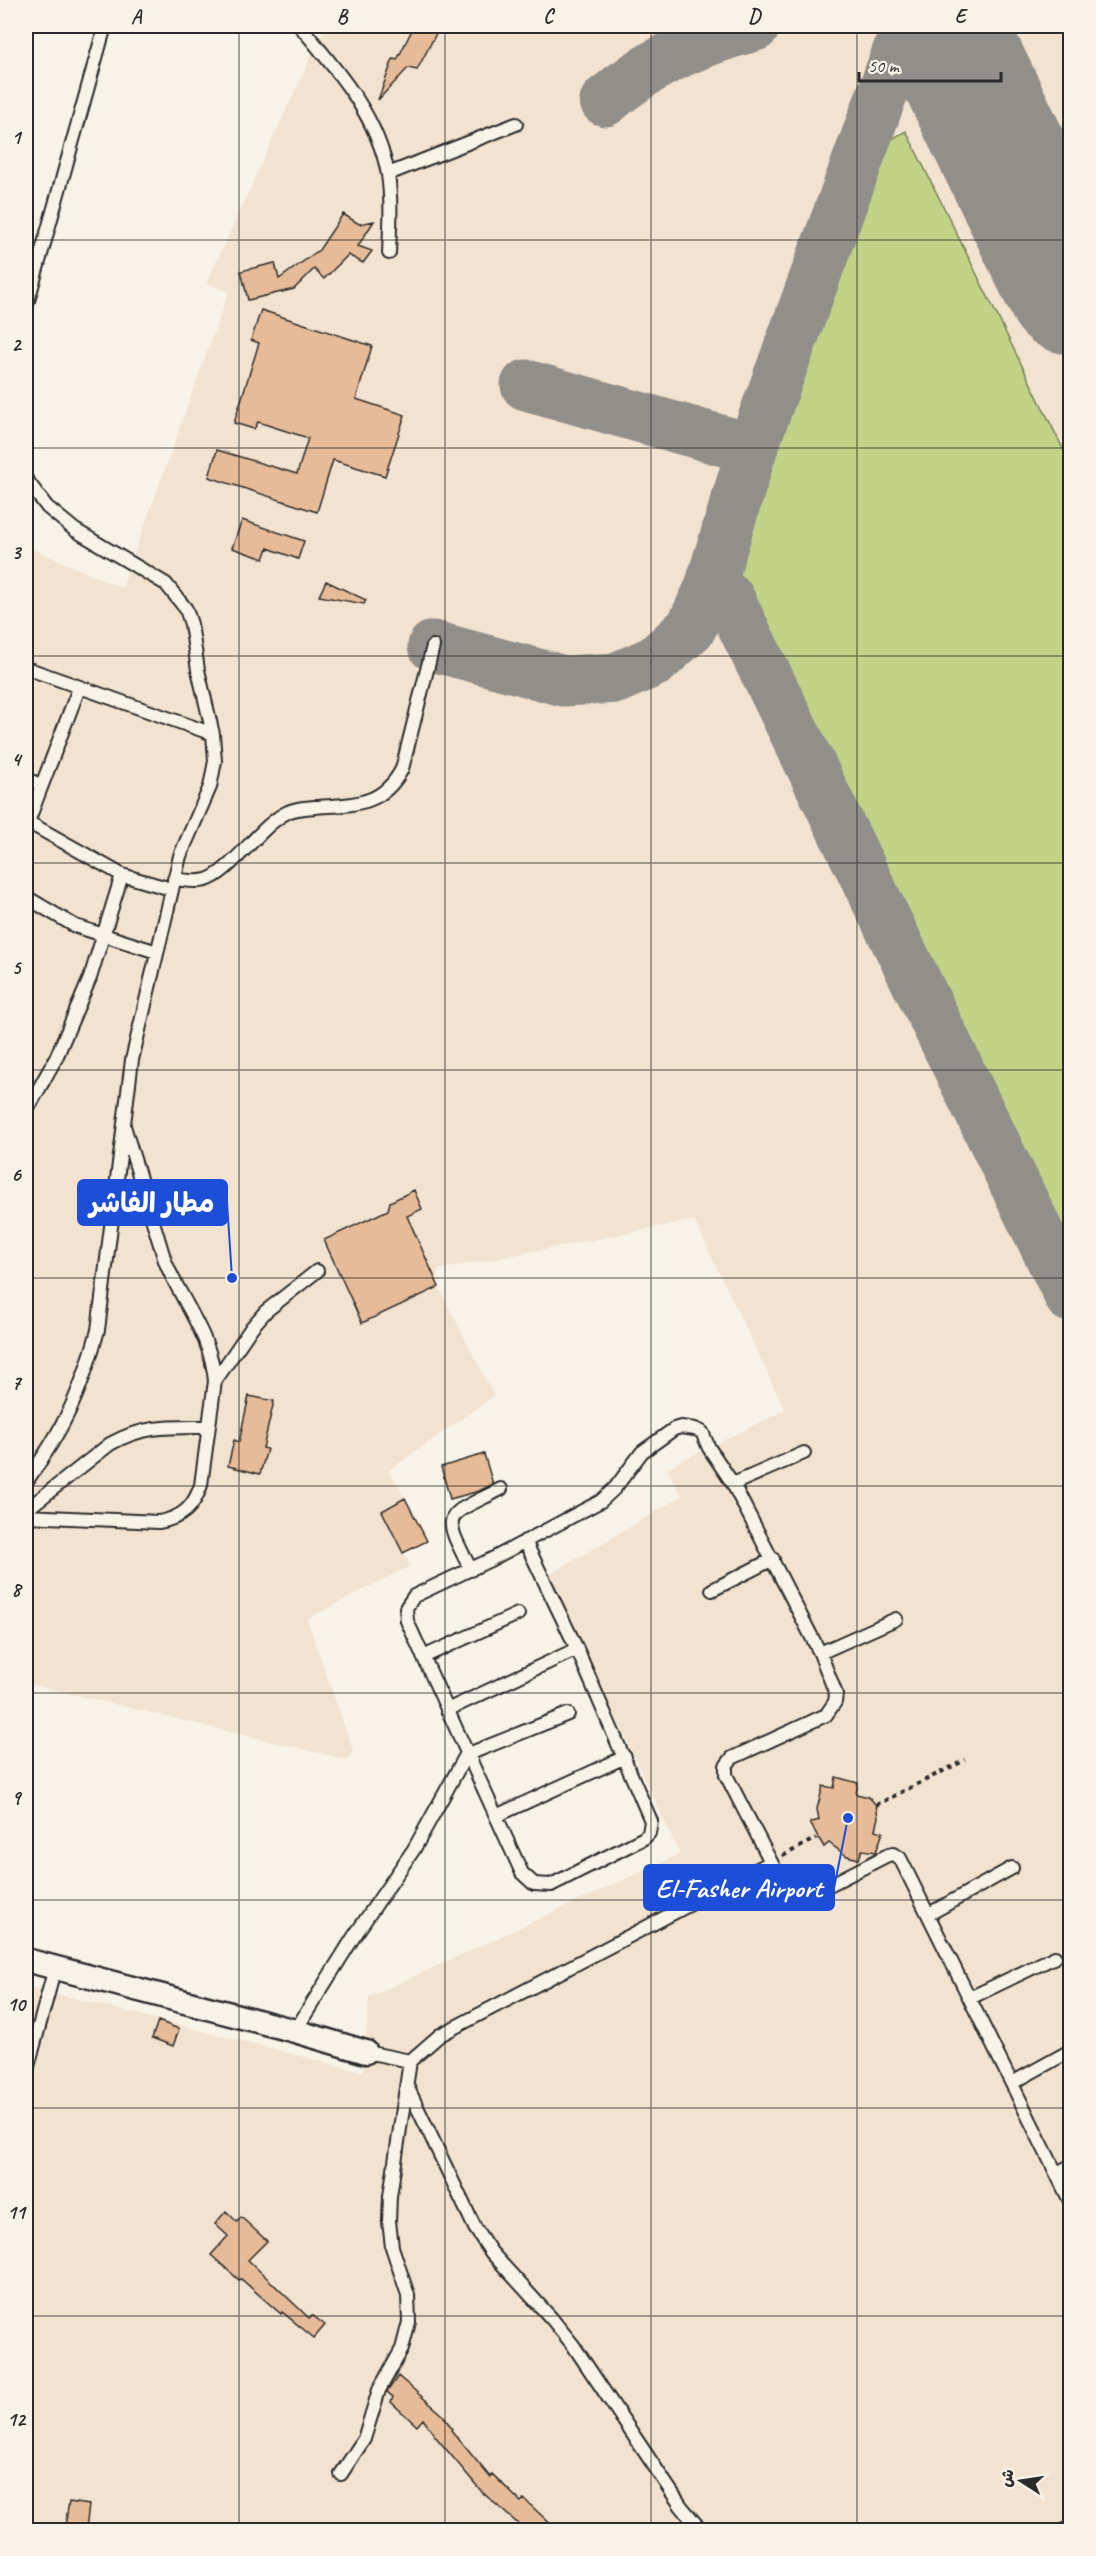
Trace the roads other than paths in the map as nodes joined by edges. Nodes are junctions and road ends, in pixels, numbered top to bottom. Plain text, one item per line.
1 (105, 26) edge
2 (300, 26) edge
3 (516, 124) dead end
4 (388, 174) junction
5 (389, 253) dead end
6 (26, 308) edge
7 (26, 479) edge
8 (433, 646) dead end
9 (26, 668) edge
10 (79, 688) junction
11 (213, 734) junction
12 (26, 779) edge
13 (41, 785) junction
14 (26, 823) edge
15 (122, 875) junction
16 (173, 884) junction
17 (26, 897) edge
18 (104, 935) junction
19 (157, 952) junction
20 (26, 1112) edge
21 (123, 1121) junction
22 (317, 1271) dead end
23 (215, 1381) junction
24 (208, 1427) junction
25 (804, 1453) dead end
26 (26, 1482) edge
27 (733, 1484) junction
28 (501, 1489) dead end
29 (26, 1510) edge
30 (26, 1516) edge
31 (525, 1541) junction
32 (773, 1559) junction
33 (471, 1569) junction
34 (712, 1590) dead end
35 (518, 1614) dead end
36 (896, 1619) dead end
37 (577, 1649) junction
38 (820, 1653) junction
39 (423, 1657) junction
40 (447, 1710) junction
41 (568, 1714) dead end
42 (466, 1755) junction
43 (625, 1757) junction
44 (496, 1816) junction
45 (771, 1862) junction
46 (1012, 1868) dead end
47 (928, 1914) junction
48 (1055, 1957) dead end
49 (26, 1960) edge
50 (55, 1968) junction
51 (970, 1998) junction
52 (296, 2031) junction
53 (1071, 2051) edge
54 (366, 2052) joint
55 (411, 2061) junction
56 (26, 2074) edge
57 (1012, 2083) junction
58 (407, 2086) junction
59 (1071, 2166) edge
60 (1056, 2173) junction
61 (1071, 2201) edge
62 (341, 2474) dead end
63 (1071, 2529) edge
64 (701, 2530) edge
65 (1064, 2530) edge

1 - 6 lane
2 - 4 lane
3 - 4 lane
4 - 5 lane
7 - 11 lane
8 - 16 lane
9 - 10 lane
10 - 11 lane
10 - 13 lane
11 - 16 lane
12 - 13 lane
13 - 14 lane
14 - 15 lane
15 - 16 lane
15 - 18 lane
16 - 19 lane
17 - 18 lane
18 - 19 lane
18 - 20 lane
19 - 21 lane
21 - 23 lane
21 - 26 lane
22 - 23 lane
23 - 24 lane
24 - 29 lane
24 - 30 lane
25 - 27 lane
27 - 31 lane
27 - 32 lane
28 - 33 lane
31 - 33 lane
31 - 37 lane
32 - 34 lane
32 - 38 lane
33 - 39 lane
35 - 39 lane
36 - 38 lane
37 - 40 lane
37 - 43 lane
38 - 45 lane
39 - 40 lane
40 - 42 lane
41 - 42 lane
42 - 44 lane
42 - 52 lane
43 - 44 lane
43 - 44 lane
45 - 47 lane
45 - 55 lane
46 - 47 lane
47 - 51 lane
48 - 51 lane
49 - 50 street
50 - 52 street
50 - 56 lane
51 - 57 lane
52 - 54 street
53 - 57 lane
54 - 55 lane
55 - 58 lane
57 - 60 lane
58 - 62 lane
58 - 64 lane
59 - 60 lane
60 - 61 lane
63 - 65 lane

